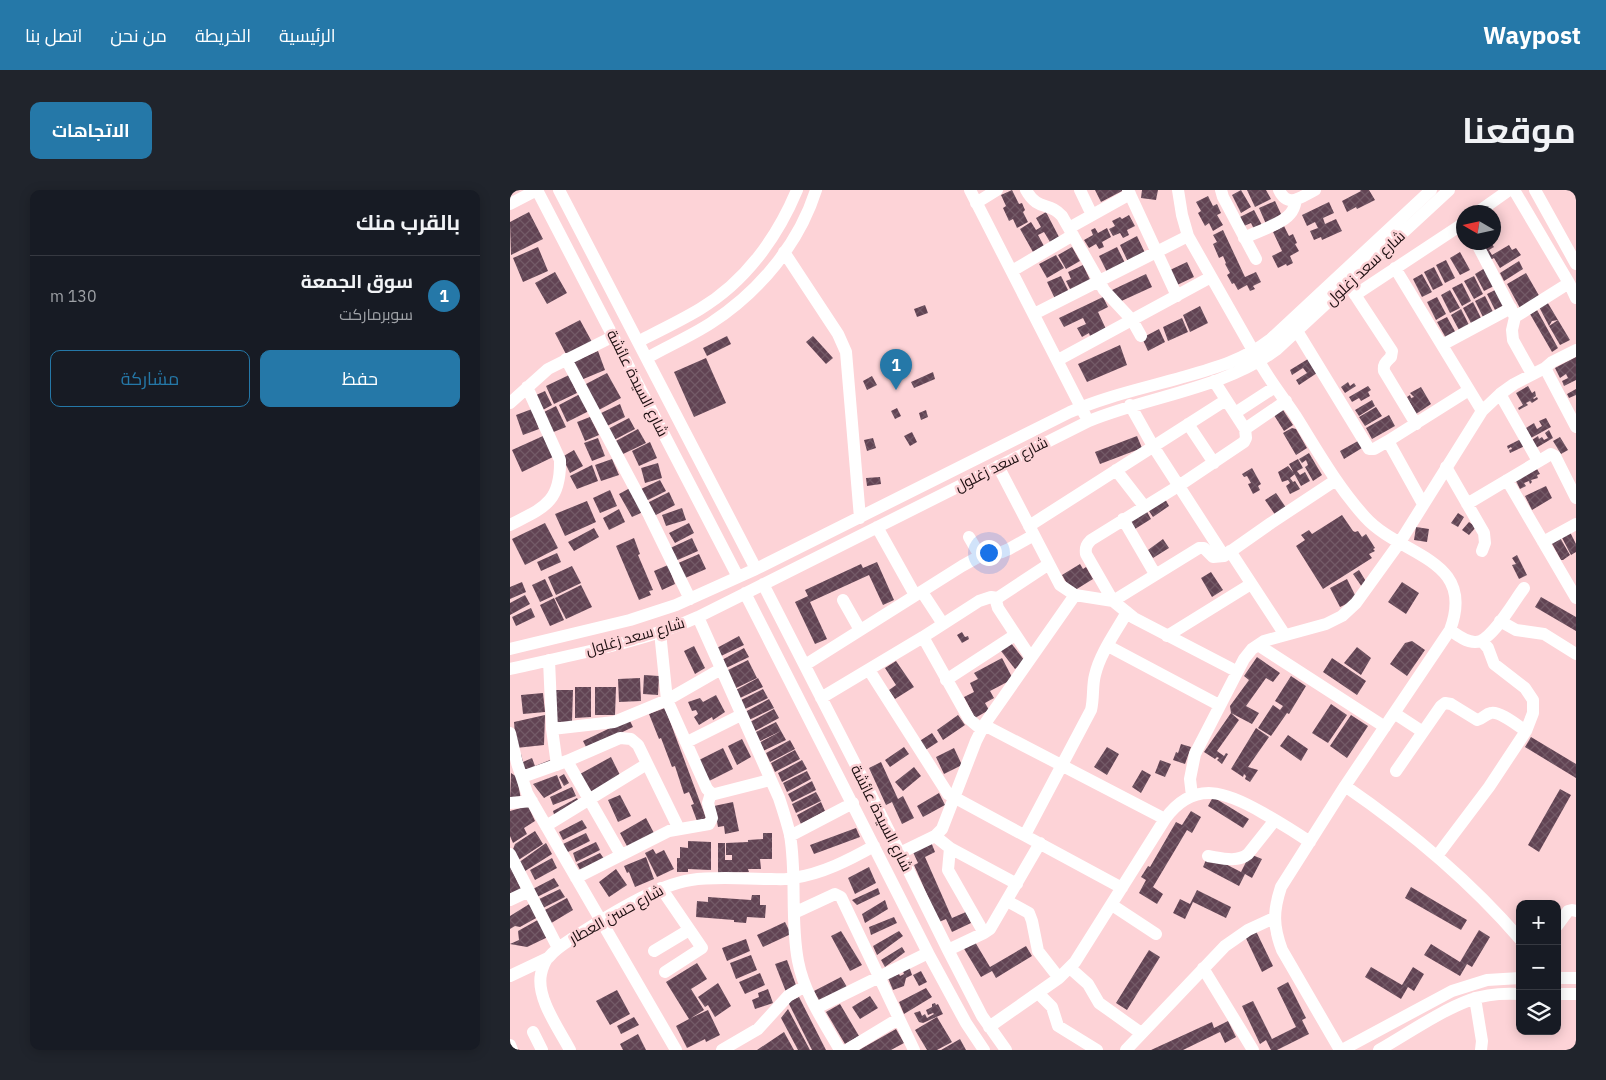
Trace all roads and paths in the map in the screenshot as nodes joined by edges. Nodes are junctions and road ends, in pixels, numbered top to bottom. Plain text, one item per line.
1 (537, 190) edge
2 (559, 190) edge
3 (797, 190) edge
4 (816, 190) edge
5 (970, 190) edge
6 (997, 190) edge
7 (1026, 190) edge
8 (1080, 190) edge
9 (1178, 190) edge
10 (1221, 190) edge
11 (1278, 190) edge
12 (1315, 190) edge
13 (1431, 190) edge
14 (1449, 190) edge
15 (1509, 190) edge
16 (1514, 190) edge
17 (1535, 190) edge
18 (1128, 192) edge
19 (1296, 200) junction
20 (976, 203) junction
21 (510, 204) edge
22 (1488, 205) edge
23 (1092, 215) junction
24 (1456, 228) edge
25 (1071, 231) junction
26 (1188, 236) junction
27 (1244, 238) junction
28 (588, 244) junction
29 (1480, 250) edge
30 (784, 252) junction
31 (1155, 252) junction
32 (570, 254) junction
33 (1256, 260) dead end
34 (1576, 264) edge
35 (1395, 268) junction
36 (1012, 271) junction
37 (1211, 277) junction
38 (1098, 281) junction
39 (1569, 283) junction
40 (1351, 290) junction
41 (1177, 296) junction
42 (1576, 298) edge
43 (1513, 312) junction
44 (1034, 314) junction
45 (1132, 320) junction
46 (1297, 331) junction
47 (614, 336) junction
48 (1141, 336) dead end
49 (639, 342) junction
50 (1442, 345) junction
51 (1576, 350) edge
52 (1256, 356) junction
53 (566, 358) junction
54 (647, 358) junction
55 (1058, 360) junction
56 (1544, 368) junction
57 (1532, 374) junction
58 (1214, 381) junction
59 (527, 387) junction
60 (1275, 387) junction
61 (1469, 390) junction
62 (1500, 394) junction
63 (668, 399) junction
64 (1226, 400) junction
65 (1286, 401) junction
66 (510, 403) edge
67 (1130, 405) junction
68 (1082, 407) junction
69 (650, 408) junction
70 (1482, 411) junction
71 (1235, 413) junction
72 (1088, 421) junction
73 (1188, 424) junction
74 (1416, 424) junction
75 (1576, 427) edge
76 (1245, 429) junction
77 (1388, 441) junction
78 (1153, 446) junction
79 (1538, 461) junction
80 (1214, 463) junction
81 (998, 466) junction
82 (1446, 467) junction
83 (1116, 470) junction
84 (1336, 480) junction
85 (1507, 480) junction
86 (1180, 485) junction
87 (1576, 498) edge
88 (1423, 504) junction
89 (1467, 504) junction
90 (1144, 506) junction
91 (860, 518) junction
92 (1123, 519) junction
93 (1576, 524) edge
94 (510, 525) edge
95 (877, 527) junction
96 (1032, 530) junction
97 (969, 537) dead end
98 (1400, 542) junction
99 (1543, 542) junction
100 (807, 544) junction
101 (1482, 551) dead end
102 (1227, 554) junction
103 (980, 556) junction
104 (814, 558) junction
105 (1049, 564) junction
106 (756, 569) junction
107 (1155, 574) junction
108 (738, 577) junction
109 (763, 584) junction
110 (1251, 584) junction
111 (1524, 588) dead end
112 (745, 593) junction
113 (919, 594) junction
114 (1075, 595) junction
115 (1575, 595) edge
116 (998, 598) junction
117 (690, 599) junction
118 (843, 600) dead end
119 (1113, 600) junction
120 (1128, 612) junction
121 (779, 614) junction
122 (698, 617) junction
123 (630, 620) junction
124 (1500, 621) junction
125 (943, 624) junction
126 (761, 625) junction
127 (860, 630) junction
128 (1450, 630) junction
129 (660, 632) junction
130 (1285, 634) junction
131 (1015, 635) junction
132 (1167, 636) junction
133 (923, 637) junction
134 (636, 640) junction
135 (1482, 641) junction
136 (1258, 645) junction
137 (1108, 646) junction
138 (510, 649) edge
139 (1576, 654) edge
140 (1031, 658) junction
141 (550, 660) junction
142 (804, 665) junction
143 (510, 669) edge
144 (721, 670) junction
145 (868, 670) junction
146 (1236, 672) junction
147 (946, 680) junction
148 (821, 698) junction
149 (667, 700) junction
150 (1219, 705) junction
151 (1394, 713) junction
152 (741, 716) junction
153 (1385, 727) junction
154 (983, 728) junction
155 (552, 729) junction
156 (1526, 731) junction
157 (1423, 732) junction
158 (510, 733) edge
159 (687, 742) junction
160 (562, 763) junction
161 (647, 764) junction
162 (1062, 766) junction
163 (1396, 770) dead end
164 (860, 775) junction
165 (522, 777) junction
166 (770, 780) junction
167 (843, 784) junction
168 (1345, 786) junction
169 (711, 793) junction
170 (1192, 796) junction
171 (955, 799) junction
172 (589, 800) junction
173 (532, 801) junction
174 (510, 803) edge
175 (853, 803) junction
176 (1165, 819) junction
177 (1275, 820) junction
178 (546, 826) junction
179 (679, 829) junction
180 (1026, 835) junction
181 (790, 836) junction
182 (934, 836) junction
183 (1310, 842) junction
184 (1040, 843) junction
185 (874, 846) junction
186 (950, 848) junction
187 (900, 853) junction
188 (510, 854) edge
189 (621, 855) junction
190 (1208, 856) dead end
191 (1437, 856) junction
192 (576, 878) junction
193 (792, 879) junction
194 (1017, 884) junction
195 (661, 888) junction
196 (1122, 888) junction
197 (529, 891) junction
198 (510, 900) edge
199 (1007, 901) junction
200 (1112, 905) junction
201 (929, 911) junction
202 (1576, 911) edge
203 (794, 913) junction
204 (1274, 918) junction
205 (600, 920) junction
206 (912, 920) junction
207 (1561, 921) edge
208 (689, 930) junction
209 (984, 933) junction
210 (1156, 934) dead end
211 (1516, 935) edge
212 (558, 948) junction
213 (948, 950) junction
214 (654, 952) dead end
215 (928, 953) junction
216 (548, 958) junction
217 (1070, 968) junction
218 (1203, 968) junction
219 (665, 972) dead end
220 (510, 976) edge
221 (879, 977) junction
222 (1059, 978) junction
223 (1516, 978) edge
224 (1561, 978) edge
225 (1576, 978) edge
226 (805, 986) junction
227 (1038, 993) junction
228 (1516, 994) edge
229 (1561, 994) edge
230 (1576, 994) edge
231 (1475, 998) junction
232 (816, 1008) junction
233 (1407, 1015) junction
234 (898, 1019) junction
235 (989, 1027) junction
236 (1415, 1029) junction
237 (534, 1032) dead end
238 (1141, 1034) junction
239 (510, 1045) edge
240 (1128, 1049) edge
241 (512, 1050) edge
242 (542, 1050) edge
243 (570, 1050) edge
244 (676, 1050) edge
245 (722, 1050) edge
246 (840, 1050) edge
247 (847, 1050) edge
248 (914, 1050) edge
249 (984, 1050) edge
250 (1006, 1050) edge
251 (1097, 1050) edge
252 (1253, 1050) edge
253 (1341, 1050) edge
254 (1379, 1050) edge
255 (1481, 1050) edge

1 - 21 street
1 - 32 street, شارع السيدة عائشة
2 - 28 street, شارع السيدة عائشة
3 - 49 street
4 - 30 street
5 - 20 street
6 - 20 street
7 - 25 street
8 - 23 street
9 - 26 street
10 - 27 street
11 - 19 street
12 - 19 street
13 - 52 street, شارع سعد زغلول
14 - 40 street, شارع سعد زغلول
15 - 22 street
16 - 39 street
17 - 34 street
18 - 23 street
18 - 31 street
19 - 27 street
20 - 36 street
23 - 25 street
24 - 35 street
25 - 36 street
25 - 38 street
26 - 31 street
26 - 37 street
27 - 33 street
28 - 32 street
28 - 49 street, شارع السيدة عائشة
29 - 43 street
30 - 54 street
30 - 91 street
31 - 38 street
31 - 41 street
32 - 47 street, شارع السيدة عائشة
35 - 40 street
35 - 50 street
36 - 44 street
37 - 41 street
37 - 52 street
38 - 44 street
38 - 45 street
39 - 42 street
39 - 43 street
40 - 46 street, شارع سعد زغلول
40 - 74 street
41 - 45 street
43 - 50 street
43 - 57 street
44 - 55 street
45 - 48 street
45 - 55 street
46 - 52 street, شارع سعد زغلول
46 - 77 street
47 - 53 street
47 - 69 street, شارع السيدة عائشة
49 - 54 street, شارع السيدة عائشة
50 - 61 street
51 - 56 street
52 - 58 street, شارع سعد زغلول
52 - 60 street
52 - 68 street, شارع سعد زغلول
53 - 59 street
53 - 117 street
54 - 63 street, شارع السيدة عائشة
55 - 68 street
56 - 57 street
56 - 75 street
57 - 62 street
58 - 64 street
58 - 67 street, شارع سعد زغلول
59 - 66 street
59 - 94 street
60 - 65 street
60 - 71 street
61 - 70 street
61 - 74 street
62 - 70 street
62 - 79 street
63 - 69 street
63 - 106 street, شارع السيدة عائشة
64 - 71 street
64 - 73 street
65 - 76 street
65 - 84 street
67 - 72 street, شارع سعد زغلول
67 - 78 street
68 - 72 street
68 - 91 street, شارع سعد زغلول
69 - 108 street, شارع السيدة عائشة
70 - 82 street
71 - 76 street
72 - 81 street, شارع سعد زغلول
73 - 78 street
73 - 80 street
74 - 77 street
76 - 80 street
77 - 88 street
78 - 83 street
78 - 86 street
79 - 85 street
79 - 87 street
80 - 86 street
81 - 95 street, شارع سعد زغلول
81 - 96 street
82 - 88 street
82 - 89 street
83 - 90 street
83 - 96 street
84 - 98 street
84 - 102 street
85 - 89 street
85 - 99 street
86 - 90 street
86 - 102 street
88 - 98 street
89 - 101 street
90 - 92 street
91 - 100 street, شارع سعد زغلول
92 - 107 street
92 - 119 street
93 - 99 street
95 - 104 street, شارع سعد زغلول
95 - 113 street
96 - 103 street
96 - 105 street
97 - 103 street
98 - 128 street
98 - 130 street
99 - 115 street
100 - 104 street
100 - 106 street, شارع سعد زغلول
102 - 107 street
102 - 110 street
103 - 113 street
104 - 109 street, شارع سعد زغلول
105 - 114 street
105 - 116 street
106 - 108 street, شارع سعد زغلول
107 - 119 street
108 - 117 street, شارع سعد زغلول
109 - 112 street, شارع سعد زغلول
109 - 121 street, شارع السيدة عائشة
110 - 130 street
110 - 132 street
111 - 124 street
112 - 122 street, شارع سعد زغلول
112 - 126 street, شارع السيدة عائشة
113 - 125 street
113 - 127 street
114 - 119 street
114 - 140 street
116 - 125 street
116 - 131 street
117 - 123 street, شارع سعد زغلول
118 - 127 street
119 - 120 street
120 - 132 street
120 - 137 street
121 - 126 street
121 - 142 street, شارع السيدة عائشة
122 - 129 street, شارع سعد زغلول
122 - 144 street
123 - 134 street
123 - 138 street, شارع سعد زغلول
124 - 135 street
124 - 139 street
125 - 133 street
126 - 167 street, شارع السيدة عائشة
127 - 142 street
128 - 135 street
128 - 151 street
129 - 134 street, شارع سعد زغلول
129 - 149 street
130 - 136 street
131 - 140 street
131 - 147 street
132 - 146 street
133 - 145 street
133 - 147 street
134 - 141 street, شارع سعد زغلول
135 - 156 street
136 - 146 street
136 - 153 street
137 - 150 street
137 - 162 street
140 - 154 street
141 - 143 street, شارع سعد زغلول
141 - 155 street
142 - 148 street, شارع السيدة عائشة
144 - 149 street
144 - 152 street
145 - 148 street
145 - 171 street
146 - 150 street
147 - 154 street
148 - 164 street, شارع السيدة عائشة
149 - 155 street
149 - 159 street
150 - 170 street
151 - 153 street
151 - 157 street
152 - 159 street
152 - 166 street
153 - 168 street
154 - 162 street
154 - 171 street
155 - 160 street
156 - 157 street
156 - 191 street
157 - 163 street
158 - 165 street
159 - 169 street
160 - 161 street
160 - 165 street
160 - 172 street
161 - 172 street
161 - 179 street
162 - 176 street
162 - 180 street
164 - 167 street
164 - 187 street, شارع السيدة عائشة
165 - 173 street
166 - 169 street
166 - 181 street
167 - 175 street, شارع السيدة عائشة
168 - 183 street
168 - 191 street
169 - 179 street
170 - 176 street
170 - 177 street
171 - 180 street
171 - 182 street
172 - 178 street
172 - 189 street
173 - 174 street
173 - 178 street
175 - 181 street
175 - 185 street, شارع السيدة عائشة
176 - 196 street
177 - 183 street
177 - 190 street
178 - 192 street
179 - 189 street
180 - 184 street
181 - 193 street
182 - 186 street
182 - 187 street
183 - 204 street
184 - 194 street
184 - 196 street
185 - 193 street, شارع حسن العطار
185 - 206 street, شارع السيدة عائشة
186 - 194 street
186 - 209 street
187 - 201 street, شارع السيدة عائشة
188 - 197 street
189 - 192 street
191 - 211 street
192 - 205 street
193 - 195 street, شارع حسن العطار
193 - 203 street
194 - 199 street
195 - 205 street, شارع حسن العطار
195 - 208 street
196 - 200 street
197 - 198 street
197 - 212 street
199 - 209 street
199 - 222 street
200 - 210 street
200 - 217 street
201 - 206 street
201 - 213 street, شارع السيدة عائشة
202 - 207 street
203 - 221 street
203 - 226 street
204 - 218 street
204 - 253 street
205 - 212 street, شارع حسن العطار
205 - 244 street
206 - 215 street, شارع السيدة عائشة
208 - 214 street
208 - 219 street
209 - 213 street
212 - 216 street, شارع حسن العطار
213 - 235 street, شارع السيدة عائشة
215 - 221 street
215 - 249 street, شارع السيدة عائشة
216 - 220 street
216 - 243 street, شارع حسن العطار
217 - 222 street
217 - 238 street
218 - 238 street
218 - 252 street
221 - 232 street
221 - 234 street
222 - 227 street
223 - 233 street
224 - 225 street
226 - 232 street
226 - 245 street
227 - 235 street
227 - 251 street
228 - 231 street
229 - 230 street
231 - 236 street
231 - 255 street
232 - 246 street
233 - 236 street
233 - 253 street
234 - 247 street
234 - 248 street
235 - 250 street, شارع السيدة عائشة
236 - 254 street
237 - 242 street
238 - 240 street
239 - 241 street

